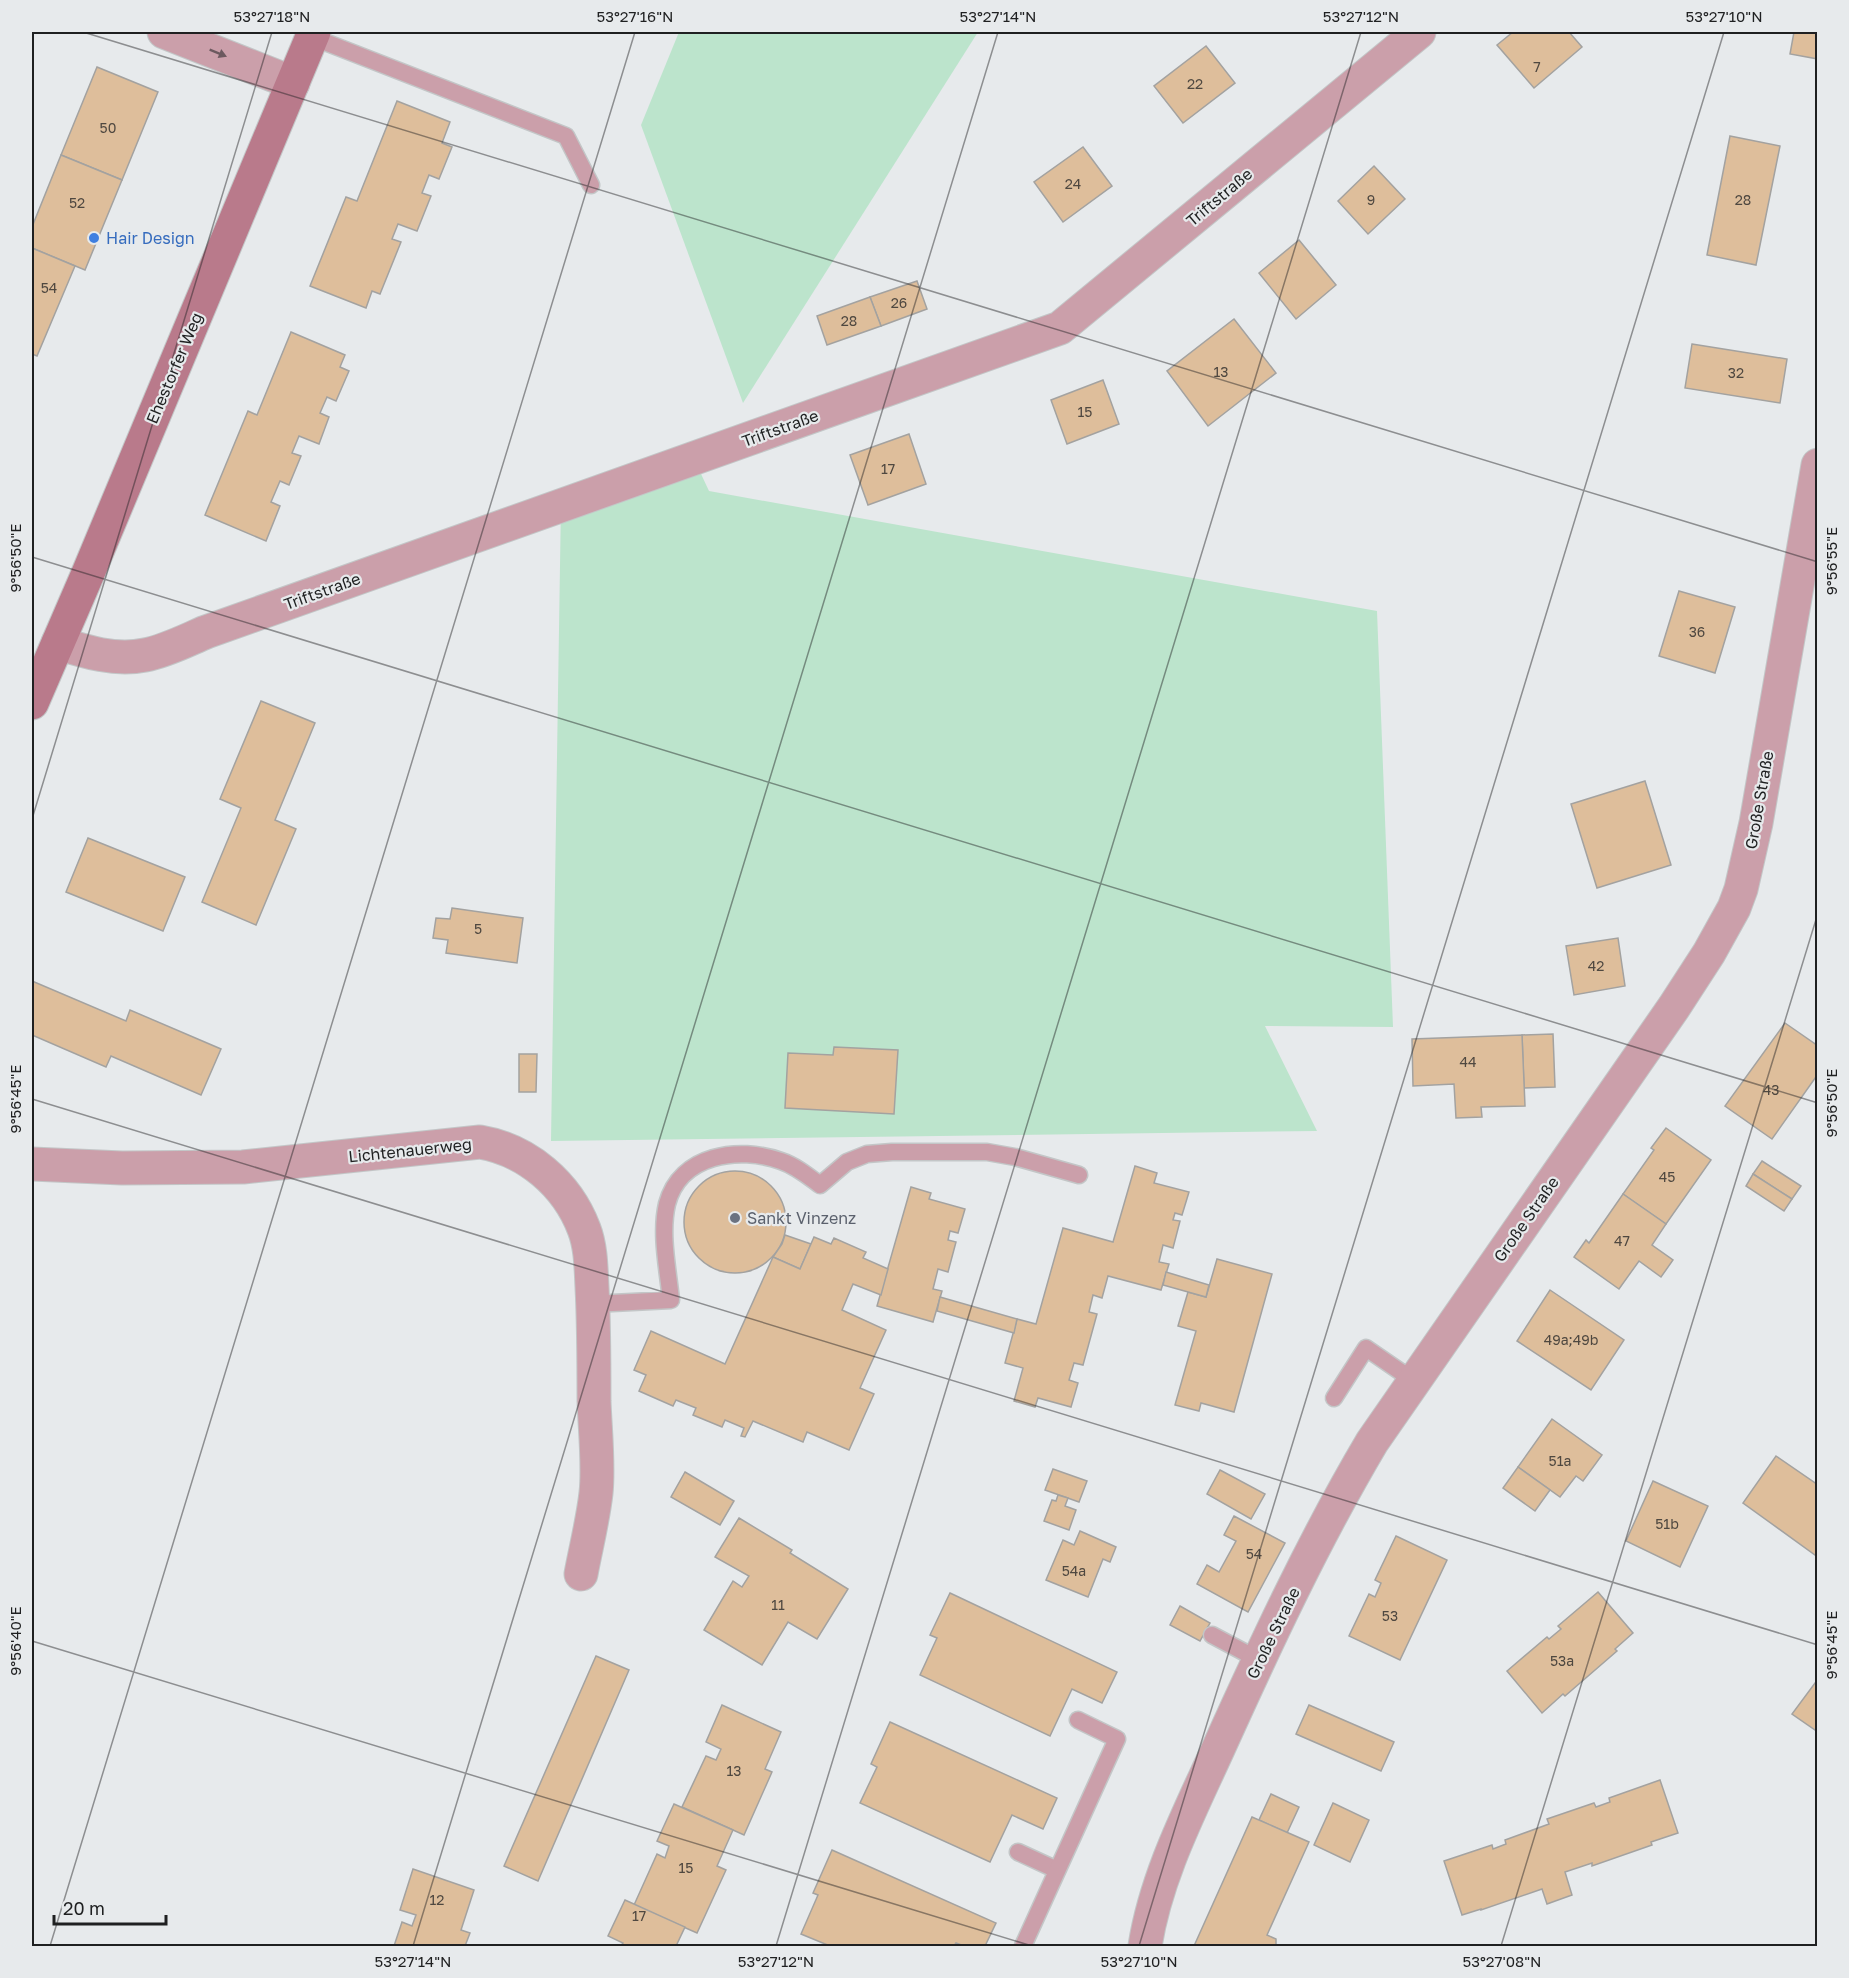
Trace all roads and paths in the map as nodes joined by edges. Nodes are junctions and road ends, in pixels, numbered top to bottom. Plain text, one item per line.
1 (164, 32) edge
2 (1419, 32) edge
3 (313, 34) edge
4 (292, 83) junction
5 (591, 185) dead end
6 (1818, 465) edge
7 (58, 643) junction
8 (32, 703) edge
9 (32, 1164) edge
10 (1079, 1175) dead end
11 (593, 1304) junction
12 (1414, 1381) junction
13 (1334, 1398) dead end
14 (581, 1574) dead end
15 (1212, 1635) dead end
16 (1259, 1660) junction
17 (1078, 1720) dead end
18 (1018, 1852) dead end
19 (1057, 1870) junction
20 (1023, 1947) edge
21 (1145, 1947) edge

1 -> 4 street
2 - 7 street, Triftstraße
3 - 4 main road, Ehestorfer Weg
3 - 5 lane
4 - 7 main road, Ehestorfer Weg
6 - 12 street, Große Straße
7 - 8 main road, Ehestorfer Weg
9 - 11 street, Lichtenauerweg
10 - 11 lane
11 - 14 street, Lichtenauerweg
12 - 13 lane
12 - 16 street, Große Straße
15 - 16 lane
16 - 21 street, Große Straße
17 - 19 lane
18 - 19 lane
19 - 20 lane

